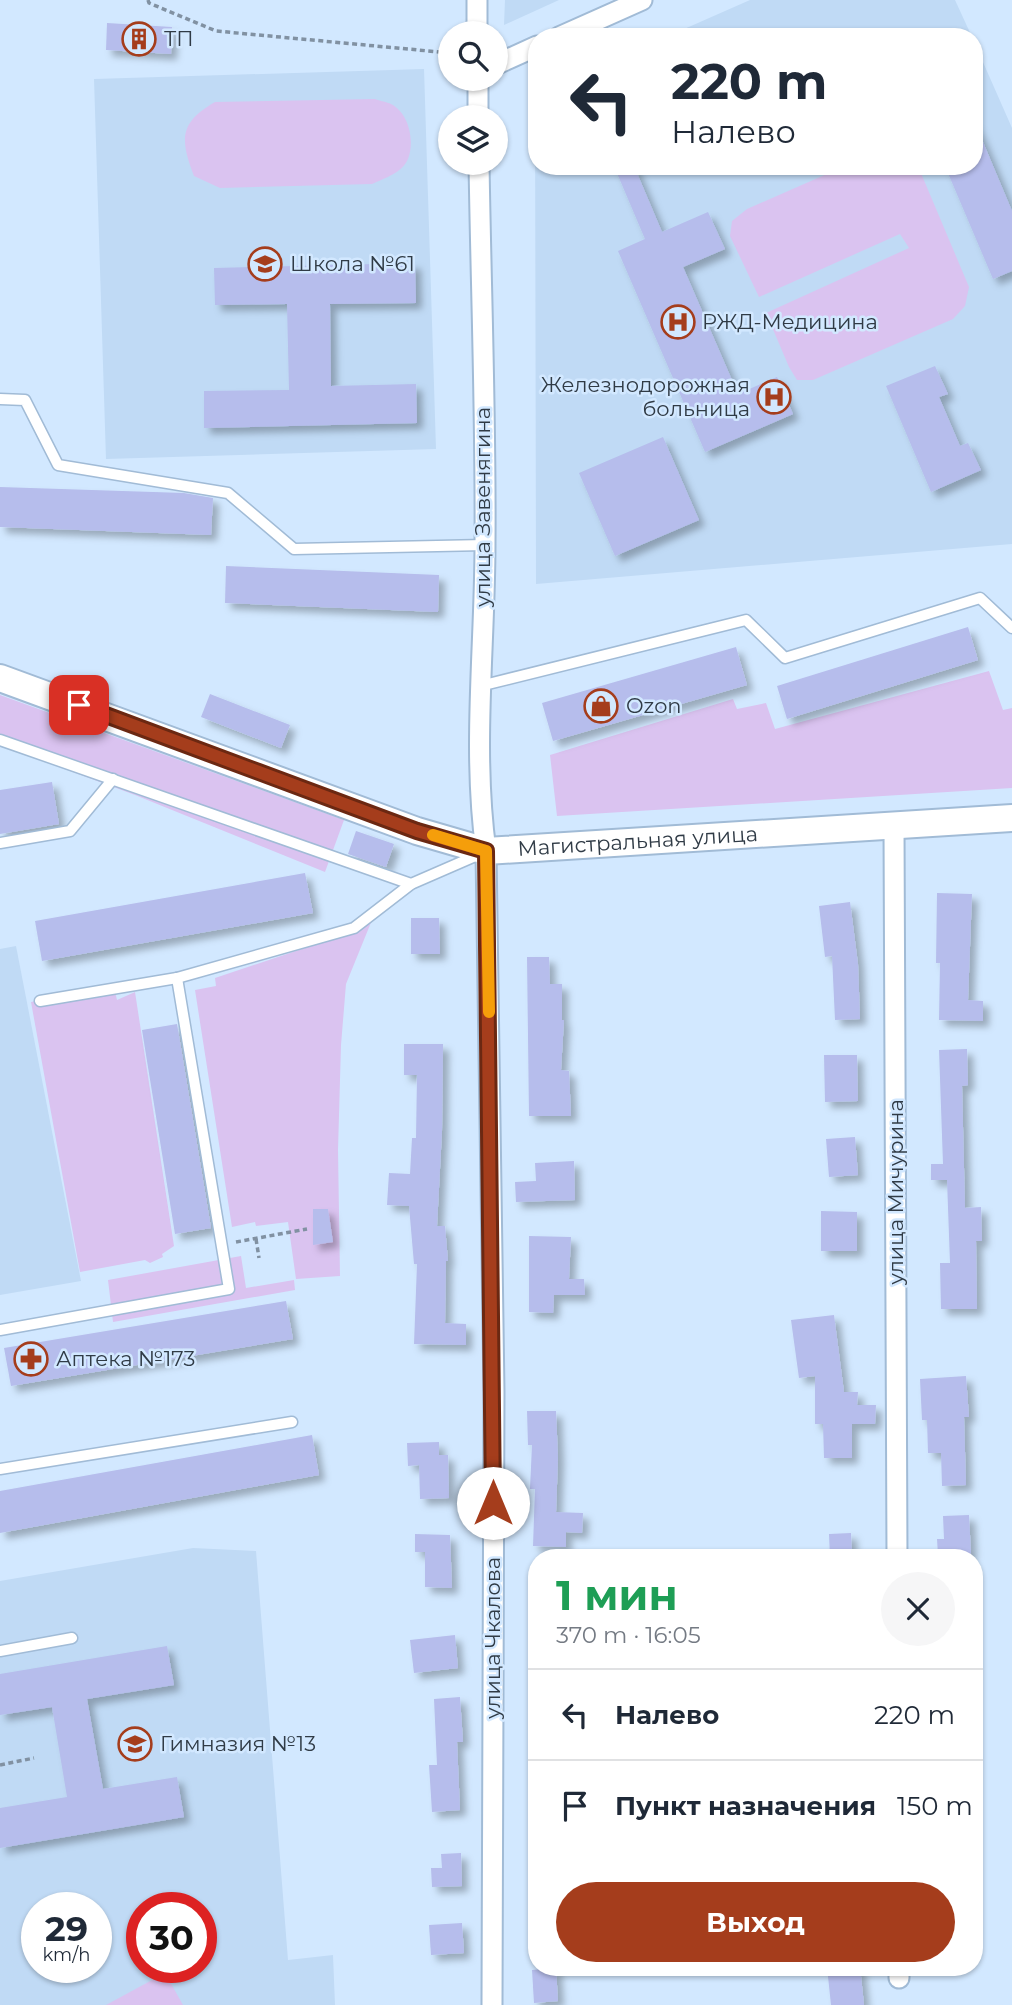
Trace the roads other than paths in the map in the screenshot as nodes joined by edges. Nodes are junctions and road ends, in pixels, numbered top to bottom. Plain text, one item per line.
1 (477, 0) edge
2 (642, 0) edge
3 (477, 21) edge
4 (579, 28) edge
5 (528, 50) edge
6 (508, 59) edge
7 (479, 175) edge
8 (0, 399) edge
9 (485, 545) junction
10 (1012, 628) edge
11 (0, 678) edge
12 (480, 686) junction
13 (0, 740) edge
14 (113, 779) junction
15 (1012, 818) edge
16 (894, 827) junction
17 (0, 843) edge
18 (486, 851) junction
19 (411, 884) junction
20 (177, 978) junction
21 (40, 1000) dead end
22 (0, 1330) edge
23 (292, 1422) dead end
24 (0, 1469) edge
25 (897, 1549) edge
26 (72, 1639) dead end
27 (0, 1651) edge
28 (492, 2005) edge

1 - 3 street
2 - 4 street
5 - 6 street
7 - 9 street, улица Завенягина
8 - 9 lane
9 - 12 street, улица Завенягина
10 - 12 lane
11 - 18 main road, Магистральная улица
12 - 18 street, улица Завенягина
13 - 14 lane
14 - 17 lane
14 - 19 lane
15 - 16 main road, Магистральная улица
16 - 18 main road, Магистральная улица
16 - 25 street, улица Мичурина
18 - 19 lane
18 - 28 street, улица Чкалова
19 - 20 lane
20 - 21 lane
20 - 22 lane
23 - 24 lane
26 - 27 lane

